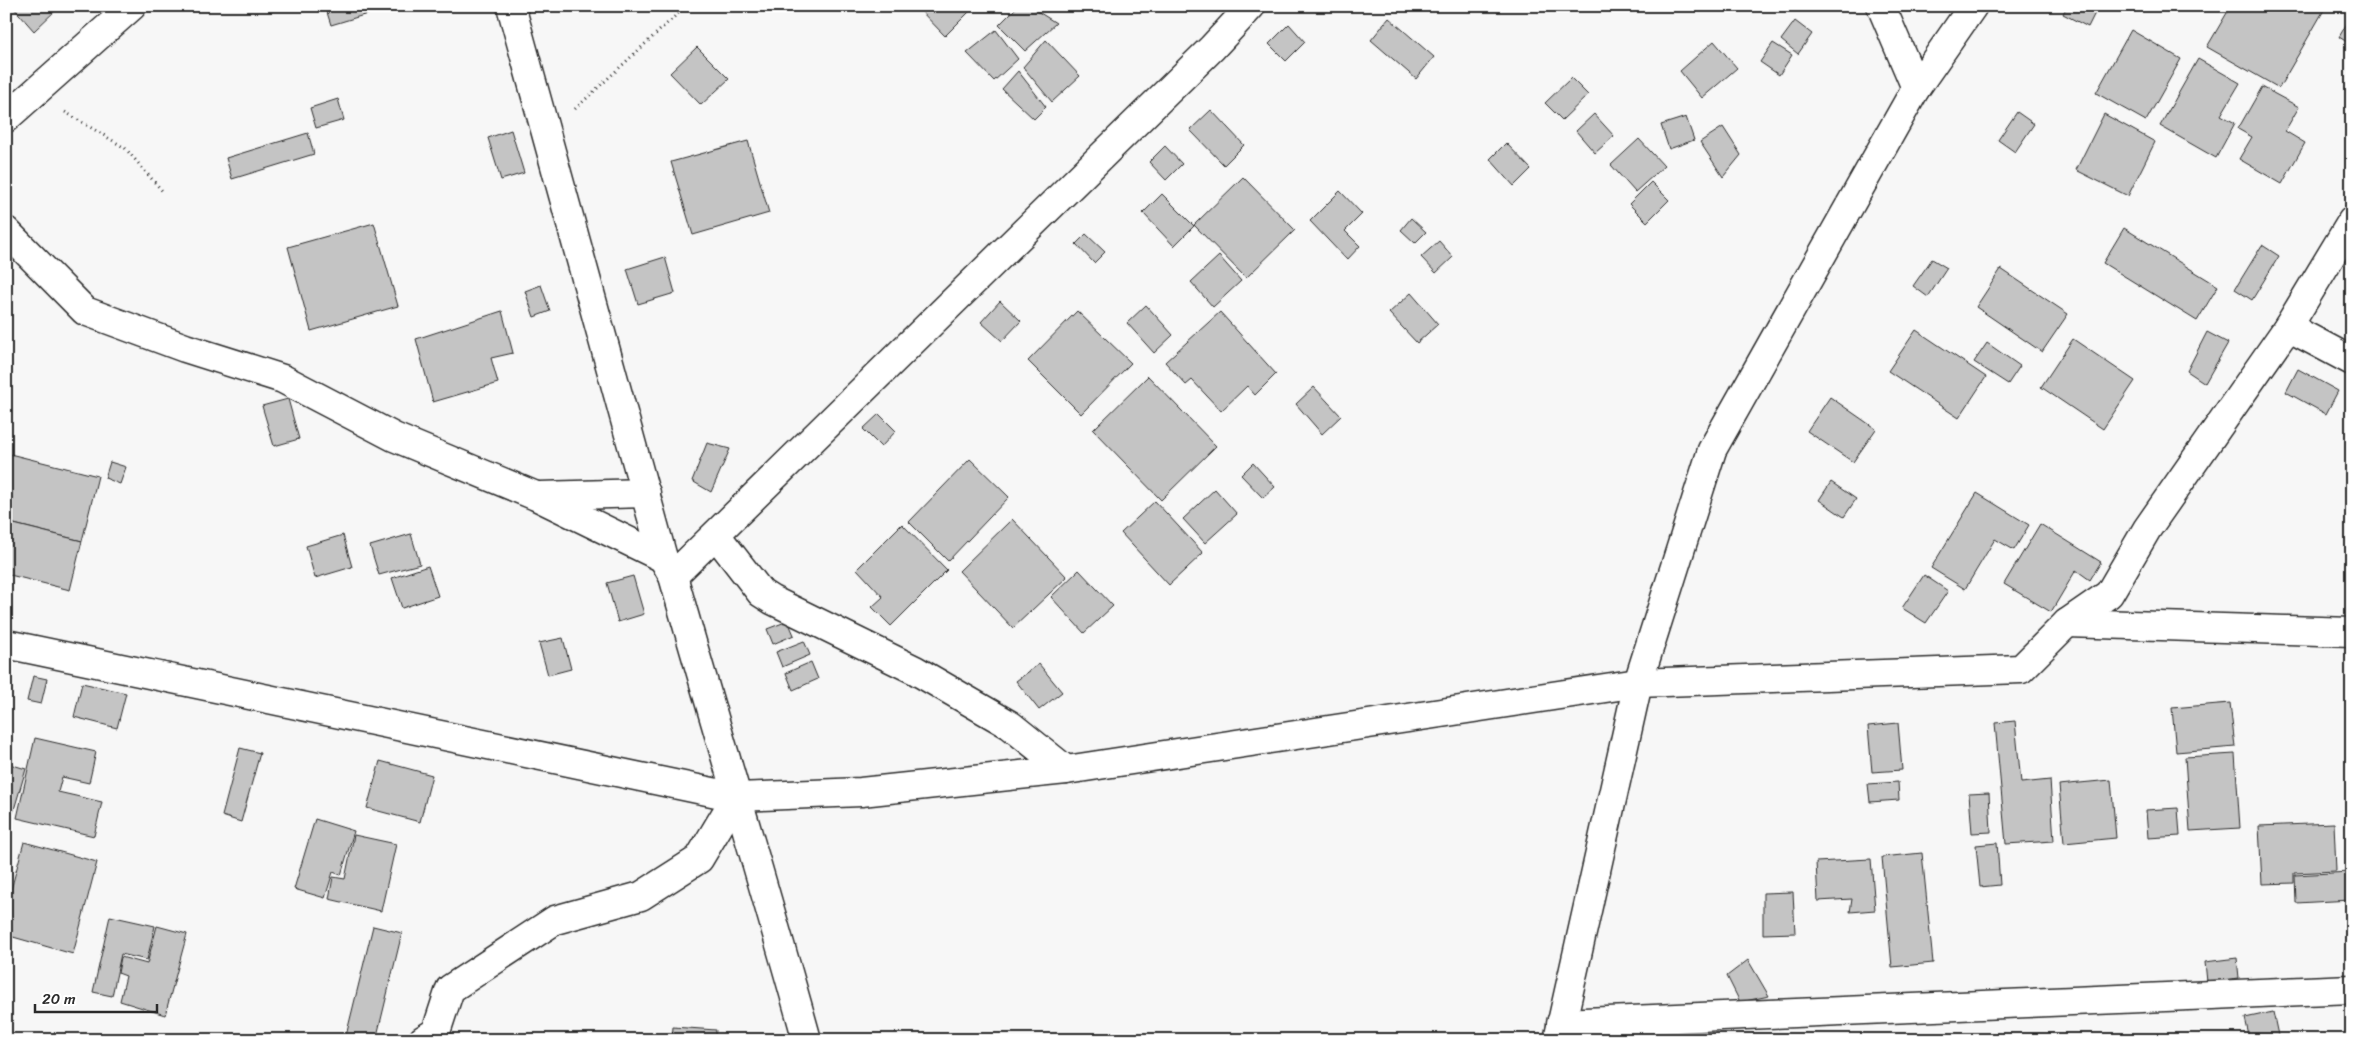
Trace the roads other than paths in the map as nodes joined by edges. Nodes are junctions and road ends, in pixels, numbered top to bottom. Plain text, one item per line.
1 (132, 6) edge
2 (511, 6) edge
3 (1251, 6) edge
4 (1881, 6) edge
5 (1973, 6) edge
6 (1916, 88) junction
7 (6, 118) edge
8 (2352, 221) edge
9 (6, 231) edge
10 (2288, 327) junction
11 (2352, 361) edge
12 (646, 493) junction
13 (536, 496) junction
14 (716, 535) junction
15 (668, 567) junction
16 (2068, 623) junction
17 (2352, 632) edge
18 (6, 644) edge
19 (1638, 683) junction
20 (1066, 770) junction
21 (736, 797) junction
22 (2352, 989) edge
23 (1560, 1031) edge
24 (424, 1040) edge
25 (807, 1040) edge

1 - 7 street
2 - 12 street
3 - 14 street
4 - 6 street
5 - 6 street
6 - 19 street
8 - 10 street
9 - 13 street
10 - 11 street
10 - 16 street
12 - 13 street
12 - 15 street
13 - 15 street
14 - 15 street
14 - 20 street
15 - 21 street
16 - 17 street
16 - 19 street
18 - 21 street
19 - 20 street
19 - 23 street
20 - 21 street
21 - 24 street
21 - 25 street
22 - 23 street

